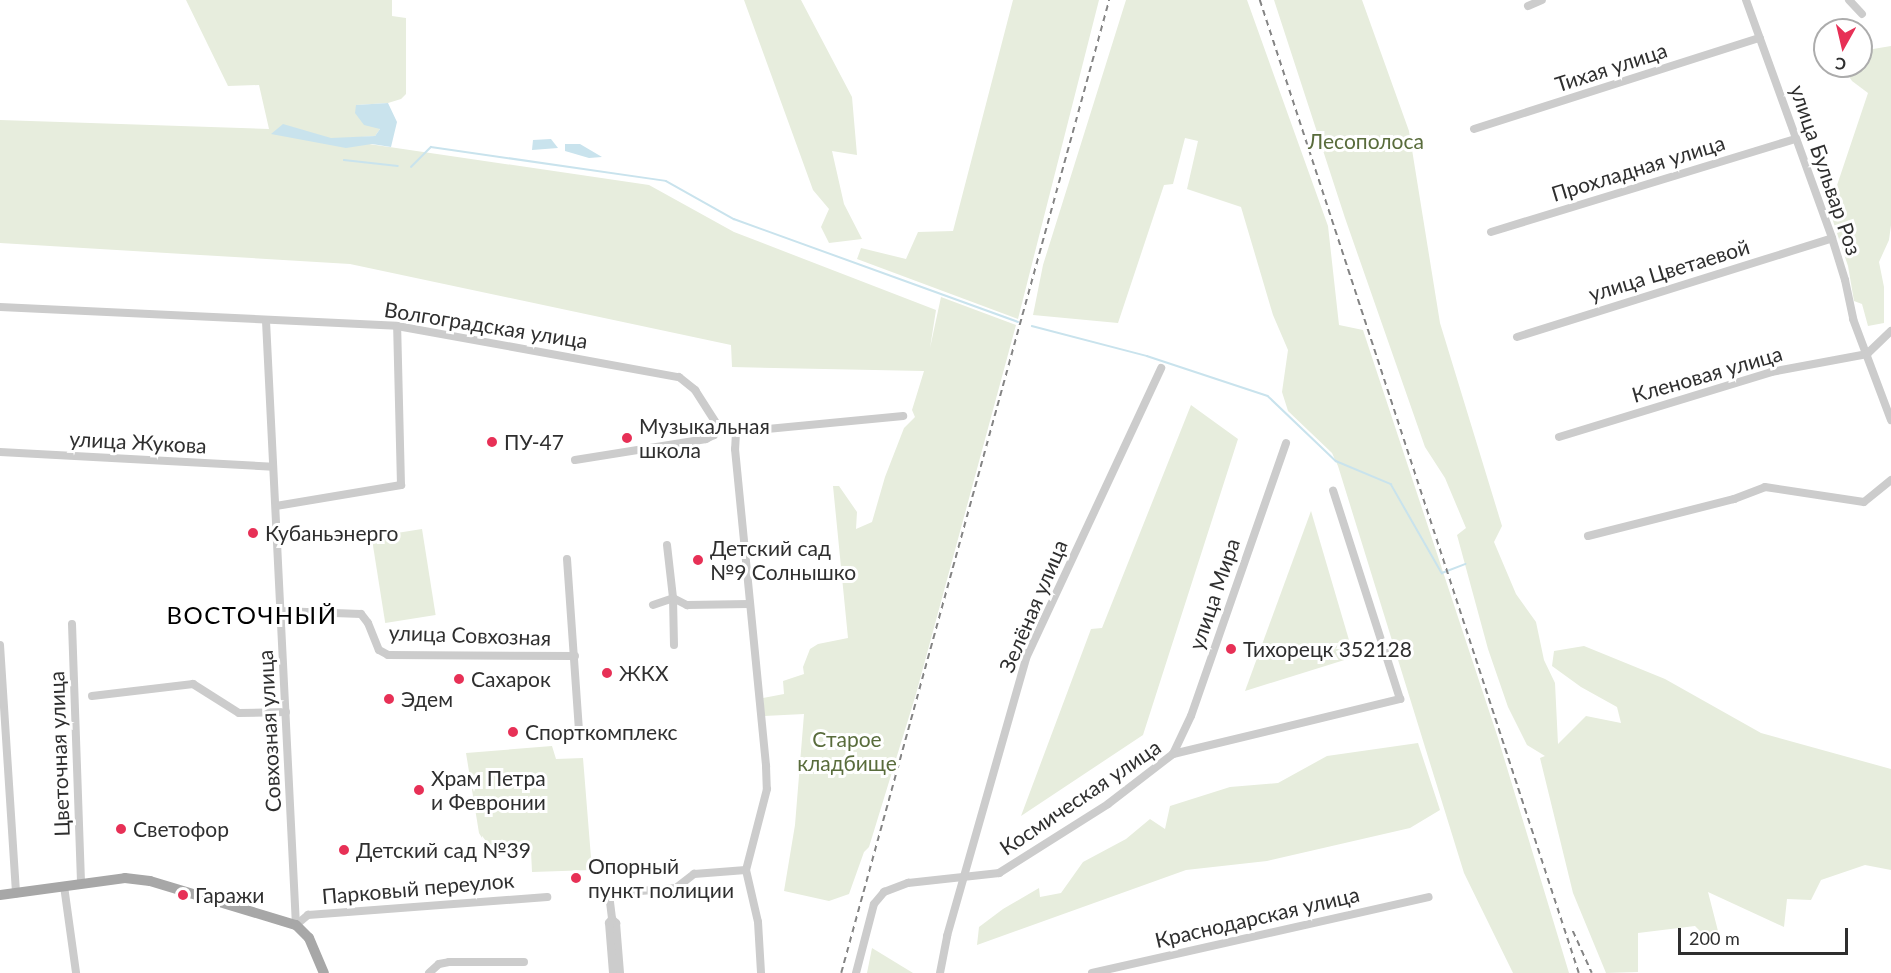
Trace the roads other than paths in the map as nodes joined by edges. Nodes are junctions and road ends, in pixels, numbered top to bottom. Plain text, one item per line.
1 (1542, 0) edge
2 (1746, 0) edge
3 (1849, 0) edge
4 (1528, 6) dead end
5 (1862, 14) dead end
6 (1760, 38) junction
7 (1474, 129) dead end
8 (1796, 139) junction
9 (1491, 232) dead end
10 (1832, 238) junction
11 (0, 307) edge
12 (266, 321) junction
13 (397, 326) junction
14 (1891, 331) edge
15 (1517, 337) dead end
16 (1867, 354) junction
17 (1161, 368) dead end
18 (903, 416) dead end
19 (1891, 420) edge
20 (718, 426) junction
21 (736, 432) junction
22 (1559, 437) dead end
23 (1286, 443) dead end
24 (0, 452) edge
25 (575, 459) dead end
26 (273, 467) junction
27 (1891, 480) edge
28 (1333, 490) dead end
29 (276, 506) junction
30 (1587, 536) dead end
31 (667, 545) dead end
32 (567, 559) dead end
33 (674, 598) junction
34 (749, 604) junction
35 (653, 605) dead end
36 (280, 611) junction
37 (72, 624) dead end
38 (0, 645) edge
39 (674, 645) dead end
40 (575, 656) junction
41 (92, 696) dead end
42 (286, 712) junction
43 (579, 732) dead end
44 (1173, 754) junction
45 (746, 870) junction
46 (966, 877) junction
47 (81, 884) junction
48 (64, 886) junction
49 (16, 893) junction
50 (609, 894) junction
51 (0, 895) edge
52 (594, 895) dead end
53 (547, 897) dead end
54 (1430, 897) dead end
55 (612, 919) junction
56 (296, 925) junction
57 (525, 962) dead end
58 (76, 973) edge
59 (324, 973) edge
60 (429, 973) edge
61 (613, 973) edge
62 (620, 973) edge
63 (761, 973) edge
64 (856, 973) edge
65 (940, 973) edge
66 (1092, 973) edge

1 - 4 street
2 - 6 street, улица Бульвар Роз
3 - 5 street
6 - 7 street, Тихая улица
6 - 8 street, улица Бульвар Роз
8 - 9 street, Прохладная улица
8 - 10 street, улица Бульвар Роз
10 - 15 street, улица Цветаевой
10 - 16 street, улица Бульвар Роз
11 - 12 street, Волгоградская улица
12 - 13 street, Волгоградская улица
12 - 26 street, Совхозная улица
13 - 20 street, Волгоградская улица
13 - 29 street
14 - 16 street
16 - 19 street, улица Бульвар Роз
16 - 22 street, Кленовая улица
17 - 46 street, Зелёная улица
18 - 21 street
20 - 21 street
20 - 25 street
21 - 34 street
23 - 44 street, улица Мира
24 - 26 street, улица Жукова
26 - 29 street, Совхозная улица
27 - 30 street
28 - 44 street, Космическая улица
29 - 36 street, Совхозная улица
31 - 33 street
32 - 40 street
33 - 34 street
33 - 35 street
33 - 39 street
34 - 45 street
36 - 40 street, улица Совхозная
36 - 42 street, Совхозная улица
37 - 47 street, Цветочная улица
38 - 49 street
40 - 43 street
41 - 42 street
42 - 56 street, Совхозная улица
44 - 46 street, Космическая улица
45 - 50 street
45 - 63 street
46 - 64 street, Космическая улица
46 - 65 street, Зелёная улица
47 - 48 main road
47 - 56 main road
48 - 49 main road
48 - 58 street
49 - 51 main road
50 - 52 street
50 - 55 street
53 - 56 street, Парковый переулок
54 - 66 street, Краснодарская улица
55 - 61 street
55 - 62 street
56 - 59 main road
57 - 60 street

